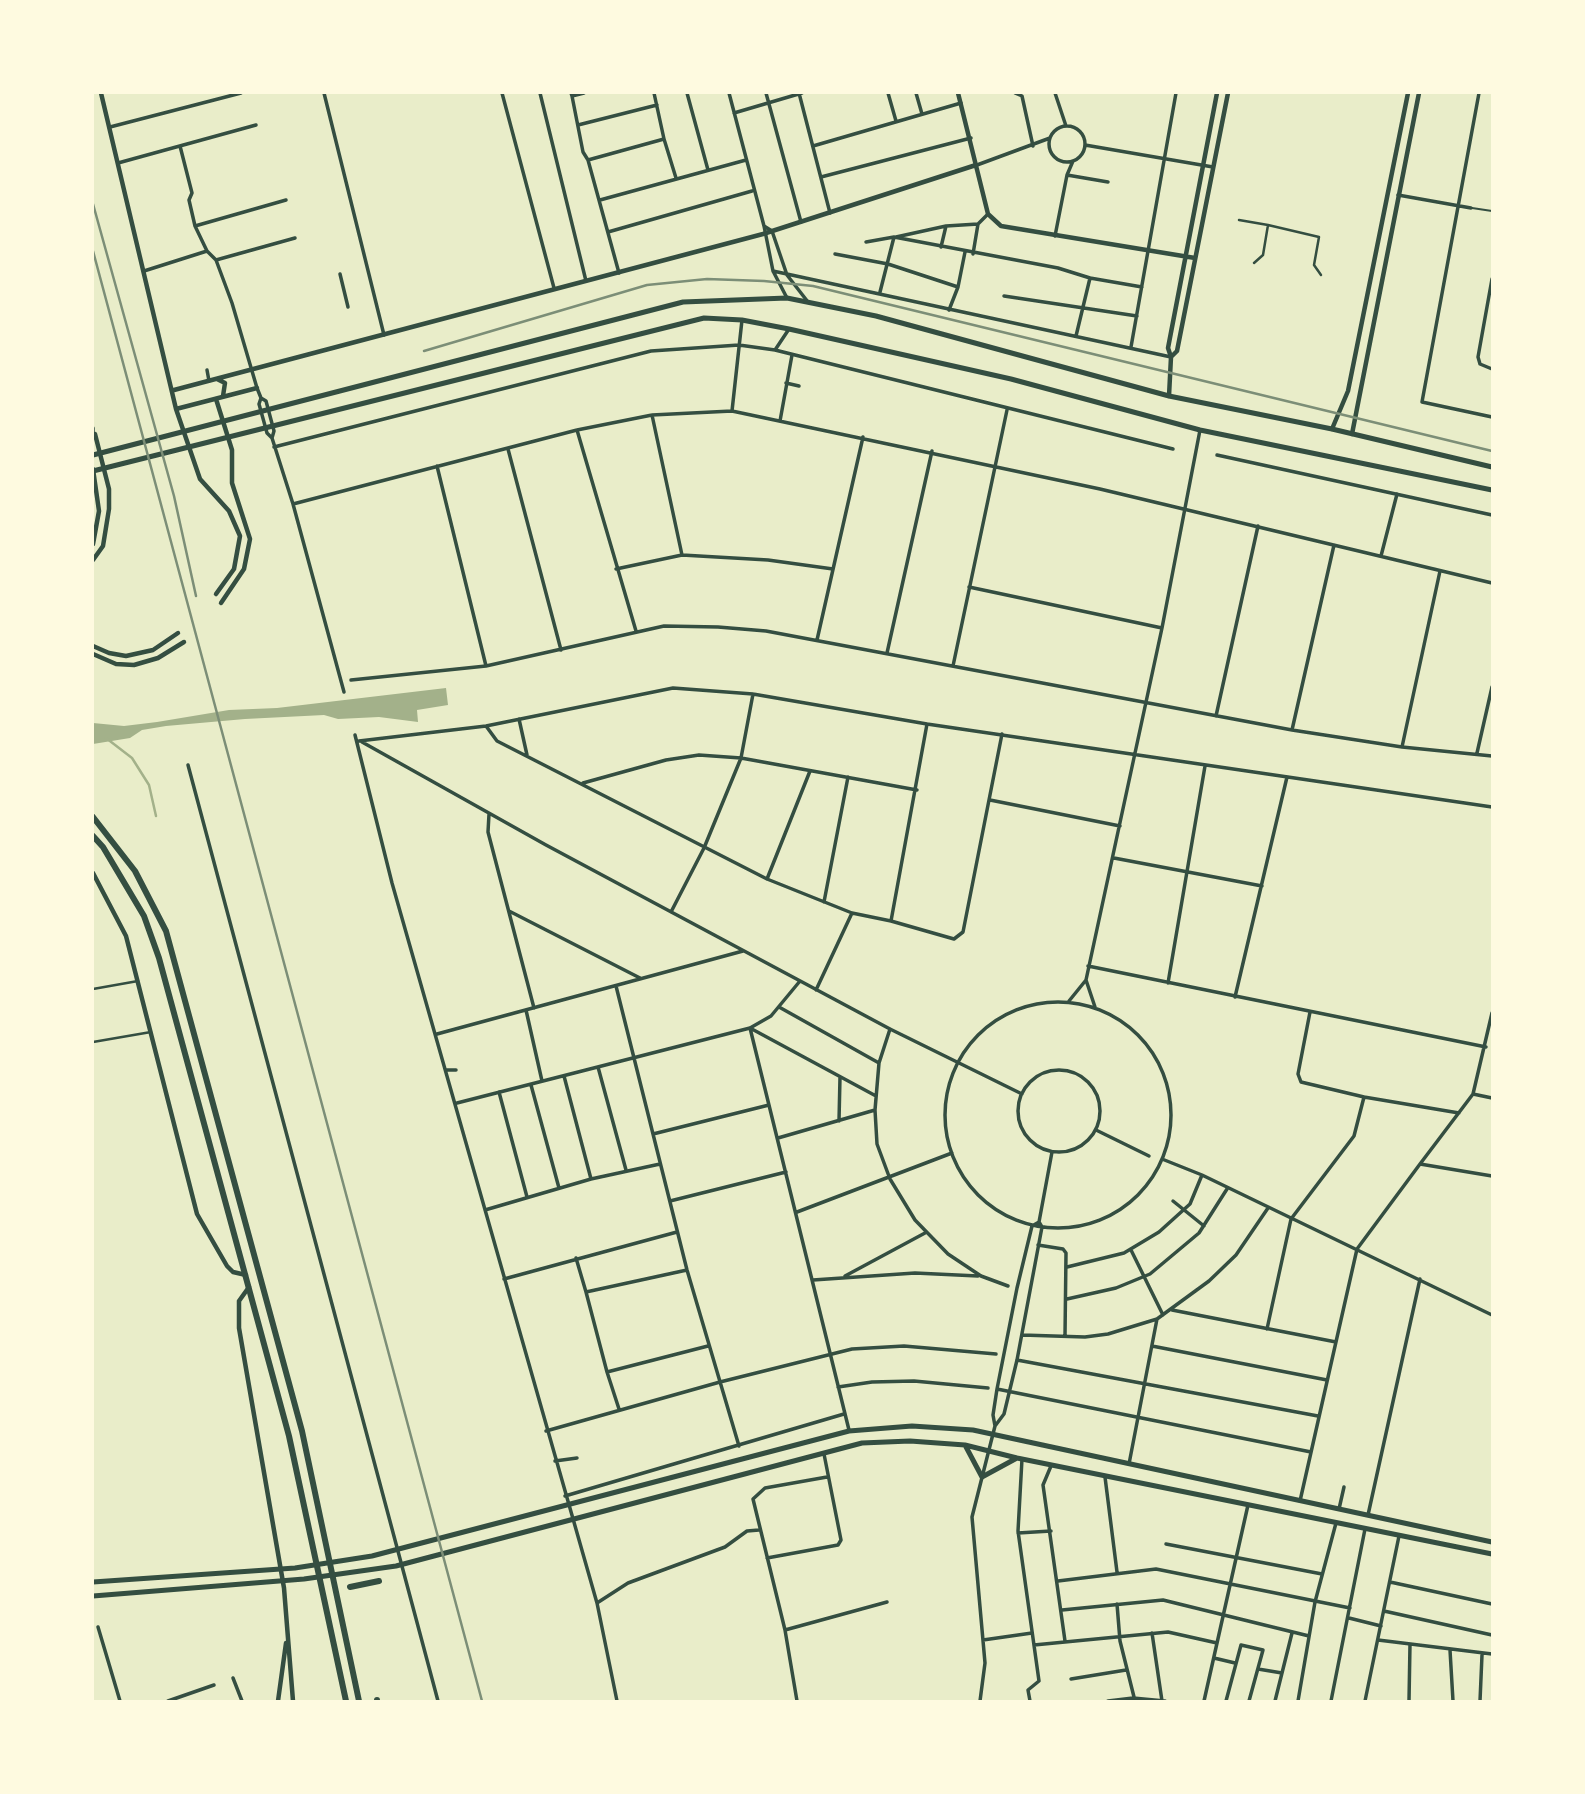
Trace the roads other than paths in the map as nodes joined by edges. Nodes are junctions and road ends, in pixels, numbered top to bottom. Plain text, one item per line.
1 (101, 93) edge
2 (241, 93) edge
3 (324, 93) edge
4 (502, 93) edge
5 (540, 93) edge
6 (584, 93) edge
7 (654, 93) edge
8 (687, 93) edge
9 (729, 93) edge
10 (766, 93) edge
11 (800, 93) edge
12 (888, 93) edge
13 (916, 93) edge
14 (957, 93) edge
15 (1015, 93) edge
16 (1055, 93) edge
17 (1176, 93) edge
18 (1217, 93) edge
19 (1228, 93) edge
20 (1408, 93) edge
21 (1419, 93) edge
22 (1479, 93) edge
23 (571, 94) edge
24 (768, 103) junction
25 (961, 103) junction
26 (657, 105) junction
27 (734, 113) junction
28 (922, 114) junction
29 (896, 122) junction
30 (256, 125) dead end
31 (578, 125) junction
32 (1066, 126) junction
33 (110, 127) junction
34 (971, 138) junction
35 (1050, 138) junction
36 (664, 139) junction
37 (1085, 145) junction
38 (180, 146) junction
39 (813, 146) junction
40 (1033, 146) junction
41 (1165, 159) junction
42 (588, 160) junction
43 (746, 160) junction
44 (1394, 160) junction
45 (1073, 161) junction
46 (118, 163) junction
47 (1405, 164) junction
48 (976, 166) junction
49 (1203, 166) junction
50 (1213, 167) junction
51 (708, 170) junction
52 (1067, 175) junction
53 (821, 177) junction
54 (676, 178) junction
55 (1108, 182) dead end
56 (752, 191) junction
57 (1398, 195) junction
58 (286, 200) dead end
59 (600, 200) junction
60 (1459, 206) junction
61 (1471, 208) joint
62 (1492, 211) edge
63 (830, 213) junction
64 (988, 214) junction
65 (1239, 220) dead end
66 (801, 222) junction
67 (978, 224) junction
68 (1268, 225) junction
69 (195, 226) junction
70 (764, 226) junction
71 (946, 226) junction
72 (772, 231) junction
73 (608, 232) junction
74 (764, 234) junction
75 (1055, 236) junction
76 (295, 237) dead end
77 (894, 237) junction
78 (866, 242) dead end
79 (941, 247) junction
80 (1146, 249) junction
81 (207, 251) junction
82 (965, 251) junction
83 (835, 254) dead end
84 (973, 254) junction
85 (1185, 257) junction
86 (1195, 258) junction
87 (216, 260) junction
88 (1254, 263) dead end
89 (888, 264) junction
90 (144, 271) junction
91 (773, 271) junction
92 (619, 273) junction
93 (340, 274) dead end
94 (788, 275) junction
95 (1321, 275) dead end
96 (1090, 278) junction
97 (1492, 279) edge
98 (586, 281) junction
99 (958, 287) junction
100 (1142, 287) junction
101 (554, 288) junction
102 (880, 292) junction
103 (1004, 296) dead end
104 (787, 298) junction
105 (808, 302) junction
106 (348, 307) dead end
107 (1083, 307) junction
108 (949, 310) junction
109 (1137, 316) junction
110 (742, 320) junction
111 (789, 329) junction
112 (384, 335) junction
113 (1076, 336) junction
114 (739, 345) junction
115 (1131, 347) junction
116 (775, 350) junction
117 (792, 355) junction
118 (1171, 357) junction
119 (251, 369) junction
120 (1492, 369) edge
121 (207, 370) dead end
122 (216, 379) junction
123 (209, 380) junction
124 (786, 383) junction
125 (799, 386) dead end
126 (172, 388) junction
127 (257, 388) junction
128 (1348, 391) junction
129 (1358, 394) junction
130 (1169, 396) junction
131 (223, 397) junction
132 (216, 399) junction
133 (176, 409) junction
134 (1007, 410) junction
135 (732, 411) junction
136 (652, 415) junction
137 (1492, 417) edge
138 (780, 421) junction
139 (93, 428) edge
140 (1332, 429) junction
141 (577, 430) junction
142 (1200, 430) junction
143 (94, 435) edge
144 (1352, 435) junction
145 (863, 437) junction
146 (274, 447) junction
147 (508, 448) junction
148 (1173, 449) dead end
149 (932, 451) junction
150 (93, 455) edge
151 (1217, 455) dead end
152 (437, 466) junction
153 (996, 466) junction
154 (1492, 467) edge
155 (93, 470) edge
156 (1492, 490) edge
157 (1397, 494) junction
158 (293, 504) junction
159 (1186, 509) junction
160 (1492, 515) edge
161 (1258, 526) junction
162 (93, 544) edge
163 (1334, 545) junction
164 (682, 555) junction
165 (1381, 556) junction
166 (93, 560) edge
167 (616, 569) junction
168 (833, 569) junction
169 (1440, 571) junction
170 (1492, 583) edge
171 (970, 587) junction
172 (216, 594) dead end
173 (221, 603) dead end
174 (1162, 628) junction
175 (636, 631) junction
176 (178, 633) dead end
177 (817, 640) junction
178 (184, 642) dead end
179 (93, 646) edge
180 (561, 650) junction
181 (887, 653) junction
182 (923, 653) dead end
183 (93, 654) edge
184 (922, 660) junction
185 (486, 666) junction
186 (953, 666) junction
187 (351, 680) dead end
188 (1492, 687) edge
189 (344, 692) dead end
190 (753, 694) junction
191 (1146, 704) junction
192 (1216, 716) junction
193 (519, 719) junction
194 (927, 724) junction
195 (486, 726) junction
196 (1292, 730) junction
197 (1002, 734) junction
198 (355, 735) dead end
199 (1402, 747) junction
200 (1135, 754) junction
201 (1477, 754) junction
202 (527, 755) junction
203 (1492, 756) edge
204 (741, 758) junction
205 (188, 765) dead end
206 (1205, 766) junction
207 (810, 771) junction
208 (848, 777) junction
209 (1287, 778) junction
210 (583, 783) junction
211 (917, 790) junction
212 (990, 800) junction
213 (1492, 807) edge
214 (489, 814) junction
215 (93, 817) edge
216 (1120, 826) junction
217 (93, 836) edge
218 (704, 848) junction
219 (1114, 858) junction
220 (93, 873) edge
221 (1186, 874) junction
222 (767, 879) junction
223 (1262, 886) junction
224 (824, 903) junction
225 (509, 911) junction
226 (671, 912) junction
227 (852, 914) junction
228 (891, 920) junction
229 (743, 951) junction
230 (1088, 967) junction
231 (641, 979) junction
232 (1086, 980) junction
233 (138, 981) junction
234 (800, 981) junction
235 (1168, 983) junction
236 (616, 986) junction
237 (93, 989) edge
238 (816, 990) junction
239 (1235, 997) junction
240 (1069, 1001) junction
241 (779, 1007) junction
242 (1095, 1007) junction
243 (534, 1008) junction
244 (526, 1010) junction
245 (1310, 1012) junction
246 (1492, 1013) edge
247 (750, 1028) junction
248 (890, 1029) junction
249 (150, 1032) junction
250 (437, 1034) junction
251 (93, 1042) edge
252 (1486, 1047) junction
253 (634, 1058) junction
254 (879, 1063) junction
255 (957, 1063) junction
256 (598, 1067) junction
257 (446, 1070) junction
258 (456, 1070) dead end
259 (565, 1076) junction
260 (840, 1077) junction
261 (542, 1082) junction
262 (531, 1084) junction
263 (499, 1092) junction
264 (1022, 1094) junction
265 (1474, 1094) junction
266 (876, 1096) junction
267 (1364, 1097) junction
268 (1492, 1098) edge
269 (456, 1103) junction
270 (769, 1105) junction
271 (876, 1110) junction
272 (1459, 1113) junction
273 (839, 1121) junction
274 (1096, 1130) junction
275 (653, 1133) junction
276 (778, 1138) junction
277 (1052, 1152) junction
278 (951, 1153) junction
279 (1149, 1156) dead end
280 (1162, 1160) junction
281 (660, 1164) junction
282 (1420, 1164) junction
283 (626, 1170) junction
284 (786, 1172) junction
285 (1202, 1175) junction
286 (1492, 1176) edge
287 (591, 1179) junction
288 (890, 1179) junction
289 (559, 1188) junction
290 (1227, 1189) junction
291 (527, 1197) junction
292 (670, 1201) junction
293 (1173, 1201) dead end
294 (1268, 1208) junction
295 (485, 1210) junction
296 (1185, 1210) junction
297 (796, 1212) junction
298 (1291, 1219) junction
299 (1039, 1222) junction
300 (1032, 1226) junction
301 (1205, 1226) junction
302 (1042, 1227) junction
303 (677, 1232) junction
304 (925, 1233) junction
305 (502, 1239) dead end
306 (493, 1241) junction
307 (1038, 1245) junction
308 (1131, 1250) junction
309 (1357, 1250) junction
310 (576, 1258) junction
311 (1067, 1267) junction
312 (687, 1270) junction
313 (246, 1275) junction
314 (981, 1276) junction
315 (843, 1277) junction
316 (1144, 1278) junction
317 (503, 1279) junction
318 (1420, 1279) junction
319 (813, 1280) junction
320 (1008, 1286) dead end
321 (249, 1287) junction
322 (586, 1292) junction
323 (1067, 1299) junction
324 (1172, 1310) junction
325 (1163, 1315) junction
326 (1492, 1315) edge
327 (1157, 1319) junction
328 (1267, 1329) junction
329 (1021, 1335) junction
330 (1065, 1337) junction
331 (1336, 1342) junction
332 (708, 1346) junction
333 (1152, 1346) junction
334 (830, 1354) junction
335 (996, 1354) dead end
336 (1017, 1360) junction
337 (607, 1373) junction
338 (1327, 1380) junction
339 (720, 1382) junction
340 (1145, 1382) junction
341 (838, 1387) junction
342 (988, 1388) dead end
343 (997, 1389) junction
344 (1009, 1393) junction
345 (618, 1409) junction
346 (844, 1414) junction
347 (1138, 1416) junction
348 (1318, 1416) junction
349 (995, 1426) junction
350 (546, 1430) junction
351 (849, 1431) junction
352 (992, 1435) junction
353 (965, 1445) junction
354 (739, 1446) junction
355 (987, 1451) junction
356 (1311, 1452) junction
357 (824, 1454) junction
358 (577, 1458) dead end
359 (1019, 1459) junction
360 (555, 1461) junction
361 (1052, 1464) junction
362 (1129, 1465) junction
363 (1105, 1475) junction
364 (827, 1477) junction
365 (982, 1477) junction
366 (1344, 1487) dead end
367 (565, 1496) junction
368 (1300, 1501) junction
369 (1248, 1504) junction
370 (1339, 1509) junction
371 (1368, 1515) junction
372 (1336, 1523) junction
373 (1366, 1529) junction
374 (759, 1530) junction
375 (1051, 1531) junction
376 (1018, 1533) junction
377 (1399, 1536) junction
378 (1492, 1542) edge
379 (1166, 1544) dead end
380 (1492, 1554) edge
381 (1238, 1557) junction
382 (767, 1558) junction
383 (1117, 1572) junction
384 (1322, 1574) junction
385 (379, 1581) dead end
386 (1058, 1581) junction
387 (1390, 1582) junction
388 (93, 1583) edge
389 (1233, 1584) junction
390 (350, 1587) dead end
391 (93, 1597) edge
392 (887, 1602) dead end
393 (1315, 1602) junction
394 (597, 1603) junction
395 (1117, 1604) junction
396 (1492, 1604) edge
397 (1350, 1608) junction
398 (1062, 1610) junction
399 (1384, 1611) junction
400 (1224, 1616) junction
401 (1349, 1618) junction
402 (1381, 1626) junction
403 (98, 1627) dead end
404 (786, 1630) junction
405 (1032, 1633) junction
406 (1152, 1633) junction
407 (1292, 1633) junction
408 (1119, 1635) junction
409 (1492, 1635) edge
410 (287, 1636) junction
411 (1309, 1636) junction
412 (983, 1640) junction
413 (1378, 1640) junction
414 (1065, 1641) junction
415 (1217, 1643) junction
416 (1410, 1644) junction
417 (1034, 1645) junction
418 (1450, 1650) junction
419 (1492, 1654) edge
420 (1482, 1655) junction
421 (1214, 1658) junction
422 (1236, 1663) junction
423 (1258, 1669) junction
424 (1126, 1670) junction
425 (1282, 1673) junction
426 (233, 1678) dead end
427 (1071, 1679) dead end
428 (214, 1685) dead end
429 (1134, 1700) edge
430 (120, 1701) edge
431 (168, 1701) edge
432 (242, 1701) edge
433 (278, 1701) edge
434 (293, 1701) edge
435 (346, 1701) edge
436 (359, 1701) edge
437 (438, 1701) edge
438 (617, 1701) edge
439 (797, 1701) edge
440 (980, 1701) edge
441 (1030, 1701) edge
442 (1108, 1701) edge
443 (1164, 1701) edge
444 (1204, 1701) edge
445 (1226, 1701) edge
446 (1249, 1701) edge
447 (1275, 1701) edge
448 (1298, 1701) edge
449 (1331, 1701) edge
450 (1365, 1701) edge
451 (1409, 1701) edge
452 (1453, 1701) edge
453 (1480, 1701) edge

1 - 33 street
2 - 33 street
3 - 112 street
4 - 101 street
5 - 98 street
6 - 23 street
7 - 26 street
8 - 51 street
9 - 27 street
10 - 24 street
11 - 24 street
11 - 39 street
12 - 29 street
13 - 28 street
14 - 25 street
15 - 40 street
16 - 32 street
17 - 41 street
18 - 49 street
19 - 50 street
20 - 44 street
21 - 47 street
22 - 60 street
23 - 31 street
24 - 27 street
24 - 66 street
25 - 28 street
25 - 34 street
26 - 31 street
26 - 36 street
27 - 43 street
28 - 29 street
29 - 39 street
30 - 38 street
31 - 42 street
32 - 35 street
32 - 37 street
33 - 46 street
34 - 48 street
34 - 53 street
35 - 40 street
35 - 45 street
36 - 42 street
36 - 54 street
37 - 41 street
37 - 45 street
38 - 46 street
38 - 69 street
39 - 53 street
40 - 48 street
41 - 49 street
41 - 80 street
42 - 59 street
43 - 51 street
43 - 56 street
44 - 47 street
44 - 128 street
45 - 52 street
46 - 90 street
47 - 57 street
48 - 63 street
48 - 64 street
49 - 50 street
49 - 85 street
50 - 86 street
51 - 54 street
52 - 55 street
52 - 75 street
53 - 63 street
54 - 59 street
56 - 70 street
56 - 73 street
57 - 60 street
57 - 129 street
58 - 69 street
59 - 73 street
60 - 61 street
60 - 137 street
61 - 62 lane
63 - 66 street
64 - 67 street
64 - 75 street
65 - 68 street
66 - 72 street
67 - 71 street
67 - 84 street
68 - 88 street
68 - 95 street
69 - 81 street
70 - 72 street
70 - 74 street
71 - 77 street
71 - 79 street
72 - 74 street
72 - 94 street
73 - 92 street
74 - 91 street
74 - 92 street
75 - 80 street
76 - 87 street
77 - 78 street
77 - 79 street
77 - 89 street
79 - 82 street
80 - 85 street
80 - 100 street
81 - 87 street
81 - 90 street
82 - 84 street
82 - 99 street
83 - 89 street
84 - 96 street
85 - 86 street
85 - 118 street
86 - 118 street
87 - 119 street
89 - 99 street
89 - 102 street
90 - 126 street
91 - 94 street
91 - 104 street
92 - 98 street
93 - 106 street
94 - 102 street
94 - 105 street
96 - 100 street
96 - 107 street
97 - 120 street
98 - 101 street
99 - 108 street
100 - 109 street
101 - 112 street
102 - 108 street
103 - 107 street
104 - 105 main road
104 - 150 main road
105 - 130 main road
107 - 109 street
107 - 113 street
108 - 113 street
109 - 115 street
110 - 111 main road
110 - 114 street
110 - 155 main road
111 - 116 street
111 - 142 main road
112 - 119 street
113 - 115 street
114 - 116 street
114 - 135 street
114 - 146 street
115 - 118 street
116 - 117 street
117 - 124 street
117 - 134 street
118 - 130 street
119 - 122 street
119 - 127 street
121 - 123 street
122 - 123 street
122 - 131 street
123 - 126 street
124 - 125 street
124 - 138 street
126 - 133 street
127 - 131 street
127 - 146 street
128 - 129 street
128 - 140 street
129 - 144 street
130 - 140 main road
131 - 132 street
132 - 133 street
132 - 173 street
133 - 172 street
134 - 148 street
134 - 153 street
135 - 136 street
135 - 138 street
136 - 141 street
136 - 164 street
138 - 145 street
139 - 143 street
140 - 144 main road
141 - 147 street
141 - 167 street
142 - 156 main road
142 - 159 street
143 - 166 street
144 - 154 main road
145 - 149 street
145 - 168 street
146 - 158 street
147 - 152 street
147 - 180 street
149 - 153 street
149 - 181 street
151 - 157 street
152 - 158 street
152 - 185 street
153 - 159 street
153 - 171 street
155 - 162 street
157 - 160 street
157 - 165 street
158 - 189 street
159 - 161 street
159 - 174 street
161 - 163 street
161 - 192 street
163 - 165 street
163 - 196 street
164 - 167 street
164 - 168 street
165 - 169 street
167 - 175 street
168 - 177 street
169 - 170 street
169 - 199 street
171 - 174 street
171 - 186 street
174 - 191 street
175 - 177 street
175 - 180 street
176 - 179 street
177 - 181 street
178 - 183 street
180 - 185 street
181 - 184 street
182 - 184 street
184 - 186 street
185 - 187 street
186 - 191 street
188 - 201 street
190 - 193 street
190 - 194 street
190 - 204 street
191 - 192 street
191 - 200 street
192 - 196 street
193 - 195 street
193 - 202 street
194 - 197 street
194 - 211 street
195 - 202 street
195 - 214 street
196 - 199 street
197 - 200 street
197 - 212 street
198 - 250 street
199 - 201 street
200 - 206 street
200 - 216 street
201 - 203 street
202 - 210 street
204 - 207 street
204 - 210 street
204 - 218 street
205 - 437 street
206 - 209 street
206 - 221 street
207 - 208 street
207 - 222 street
208 - 211 street
208 - 224 street
209 - 213 street
209 - 223 street
210 - 218 street
211 - 228 street
212 - 216 street
212 - 228 street
214 - 225 street
214 - 226 street
215 - 436 highway
216 - 219 street
217 - 313 highway
218 - 222 street
218 - 226 street
219 - 221 street
219 - 230 street
220 - 233 street
221 - 223 street
221 - 235 street
222 - 224 street
223 - 239 street
224 - 227 street
225 - 231 street
225 - 243 street
226 - 229 street
227 - 228 street
227 - 238 street
229 - 231 street
229 - 234 street
230 - 232 street
230 - 235 street
231 - 236 street
232 - 240 street
232 - 242 street
233 - 237 street
233 - 249 street
234 - 238 street
234 - 241 street
235 - 239 street
236 - 243 street
236 - 253 street
238 - 248 street
239 - 245 street
240 - 242 street
240 - 255 street
241 - 247 street
241 - 254 street
242 - 280 street
243 - 244 street
244 - 250 street
244 - 261 street
245 - 252 street
245 - 267 street
246 - 252 street
247 - 253 street
247 - 260 street
247 - 270 street
248 - 254 street
248 - 255 street
249 - 251 street
249 - 313 street
250 - 257 street
252 - 265 street
253 - 256 street
253 - 275 street
254 - 266 street
255 - 264 street
255 - 278 street
256 - 259 street
256 - 283 street
257 - 258 street
257 - 269 street
259 - 261 street
259 - 287 street
260 - 266 street
260 - 273 street
261 - 262 street
262 - 263 street
262 - 289 street
263 - 269 street
263 - 291 street
264 - 274 street
264 - 277 street
265 - 268 street
265 - 272 street
266 - 271 street
267 - 272 street
267 - 298 street
269 - 295 street
270 - 275 street
270 - 276 street
271 - 273 street
271 - 288 street
272 - 282 street
273 - 276 street
274 - 277 street
274 - 279 street
275 - 281 street
276 - 284 street
277 - 299 street
278 - 288 street
278 - 300 street
280 - 285 street
280 - 302 street
281 - 283 street
281 - 292 street
282 - 286 street
282 - 309 street
283 - 287 street
284 - 292 street
284 - 297 street
285 - 290 street
285 - 296 street
287 - 289 street
288 - 297 street
288 - 304 street
289 - 291 street
290 - 294 street
290 - 301 street
291 - 295 street
292 - 303 street
293 - 296 street
294 - 298 street
294 - 324 street
295 - 306 street
296 - 301 street
296 - 308 street
297 - 319 street
298 - 309 street
298 - 328 street
299 - 300 street
299 - 302 street
300 - 302 street
300 - 343 street
301 - 316 street
302 - 307 street
303 - 310 street
303 - 312 street
304 - 314 street
304 - 315 street
305 - 306 street
306 - 317 street
307 - 311 street
307 - 329 street
308 - 311 street
308 - 316 street
309 - 318 street
309 - 331 street
310 - 317 street
310 - 322 street
311 - 323 street
312 - 322 street
312 - 332 street
313 - 321 highway
314 - 315 street
314 - 320 street
315 - 319 street
316 - 323 street
316 - 325 street
317 - 350 street
318 - 326 street
318 - 371 street
319 - 334 street
321 - 410 street
321 - 435 highway
322 - 337 street
323 - 330 street
324 - 325 street
324 - 328 street
325 - 327 street
327 - 330 street
327 - 333 street
328 - 331 street
329 - 330 street
329 - 336 street
331 - 338 street
332 - 337 street
332 - 339 street
333 - 338 street
333 - 340 street
334 - 335 street
334 - 339 street
334 - 341 street
336 - 340 street
336 - 344 street
337 - 345 street
338 - 348 street
339 - 345 street
339 - 354 street
340 - 347 street
340 - 348 street
341 - 342 street
341 - 346 street
343 - 344 street
343 - 349 street
344 - 347 street
344 - 349 street
345 - 350 street
346 - 351 street
346 - 354 street
347 - 356 street
347 - 362 street
348 - 356 street
349 - 352 street
350 - 360 street
351 - 352 main road
351 - 388 main road
352 - 355 street
352 - 362 main road
353 - 355 main road
353 - 357 main road
353 - 365 main road
354 - 367 street
355 - 359 main road
355 - 365 street
356 - 368 street
357 - 364 street
357 - 391 main road
358 - 360 street
359 - 361 main road
359 - 365 main road
359 - 376 street
360 - 367 street
361 - 363 main road
361 - 375 street
362 - 368 main road
363 - 369 main road
363 - 383 street
364 - 374 street
364 - 382 street
365 - 412 street
366 - 370 street
367 - 394 street
368 - 370 main road
369 - 372 main road
369 - 381 street
370 - 371 main road
371 - 378 main road
372 - 373 main road
372 - 384 street
373 - 377 main road
373 - 397 street
374 - 382 street
374 - 394 street
375 - 376 street
375 - 386 street
376 - 405 street
377 - 380 main road
377 - 387 street
379 - 381 street
381 - 384 street
381 - 389 street
382 - 404 street
383 - 386 street
383 - 389 street
384 - 393 street
385 - 390 highway
386 - 398 street
387 - 396 street
387 - 399 street
389 - 393 street
389 - 400 street
392 - 404 street
393 - 397 street
393 - 411 street
394 - 438 street
395 - 398 street
395 - 400 street
395 - 408 street
397 - 401 street
398 - 414 street
399 - 402 street
399 - 409 street
400 - 407 street
400 - 415 street
401 - 402 street
401 - 449 street
402 - 413 street
403 - 430 street
404 - 439 street
405 - 412 street
405 - 417 street
406 - 408 street
406 - 415 street
406 - 443 street
407 - 411 street
407 - 425 street
408 - 414 street
408 - 424 street
410 - 433 street
410 - 434 street
411 - 448 street
412 - 440 street
413 - 416 street
413 - 450 street
414 - 417 street
415 - 421 street
416 - 418 street
416 - 451 street
417 - 441 street
418 - 420 street
418 - 452 street
419 - 420 street
420 - 453 street
421 - 422 street
421 - 444 street
422 - 423 street
422 - 445 street
423 - 425 street
423 - 446 street
424 - 427 street
424 - 429 street
425 - 447 street
426 - 432 street
428 - 431 street
429 - 442 street
429 - 443 street

